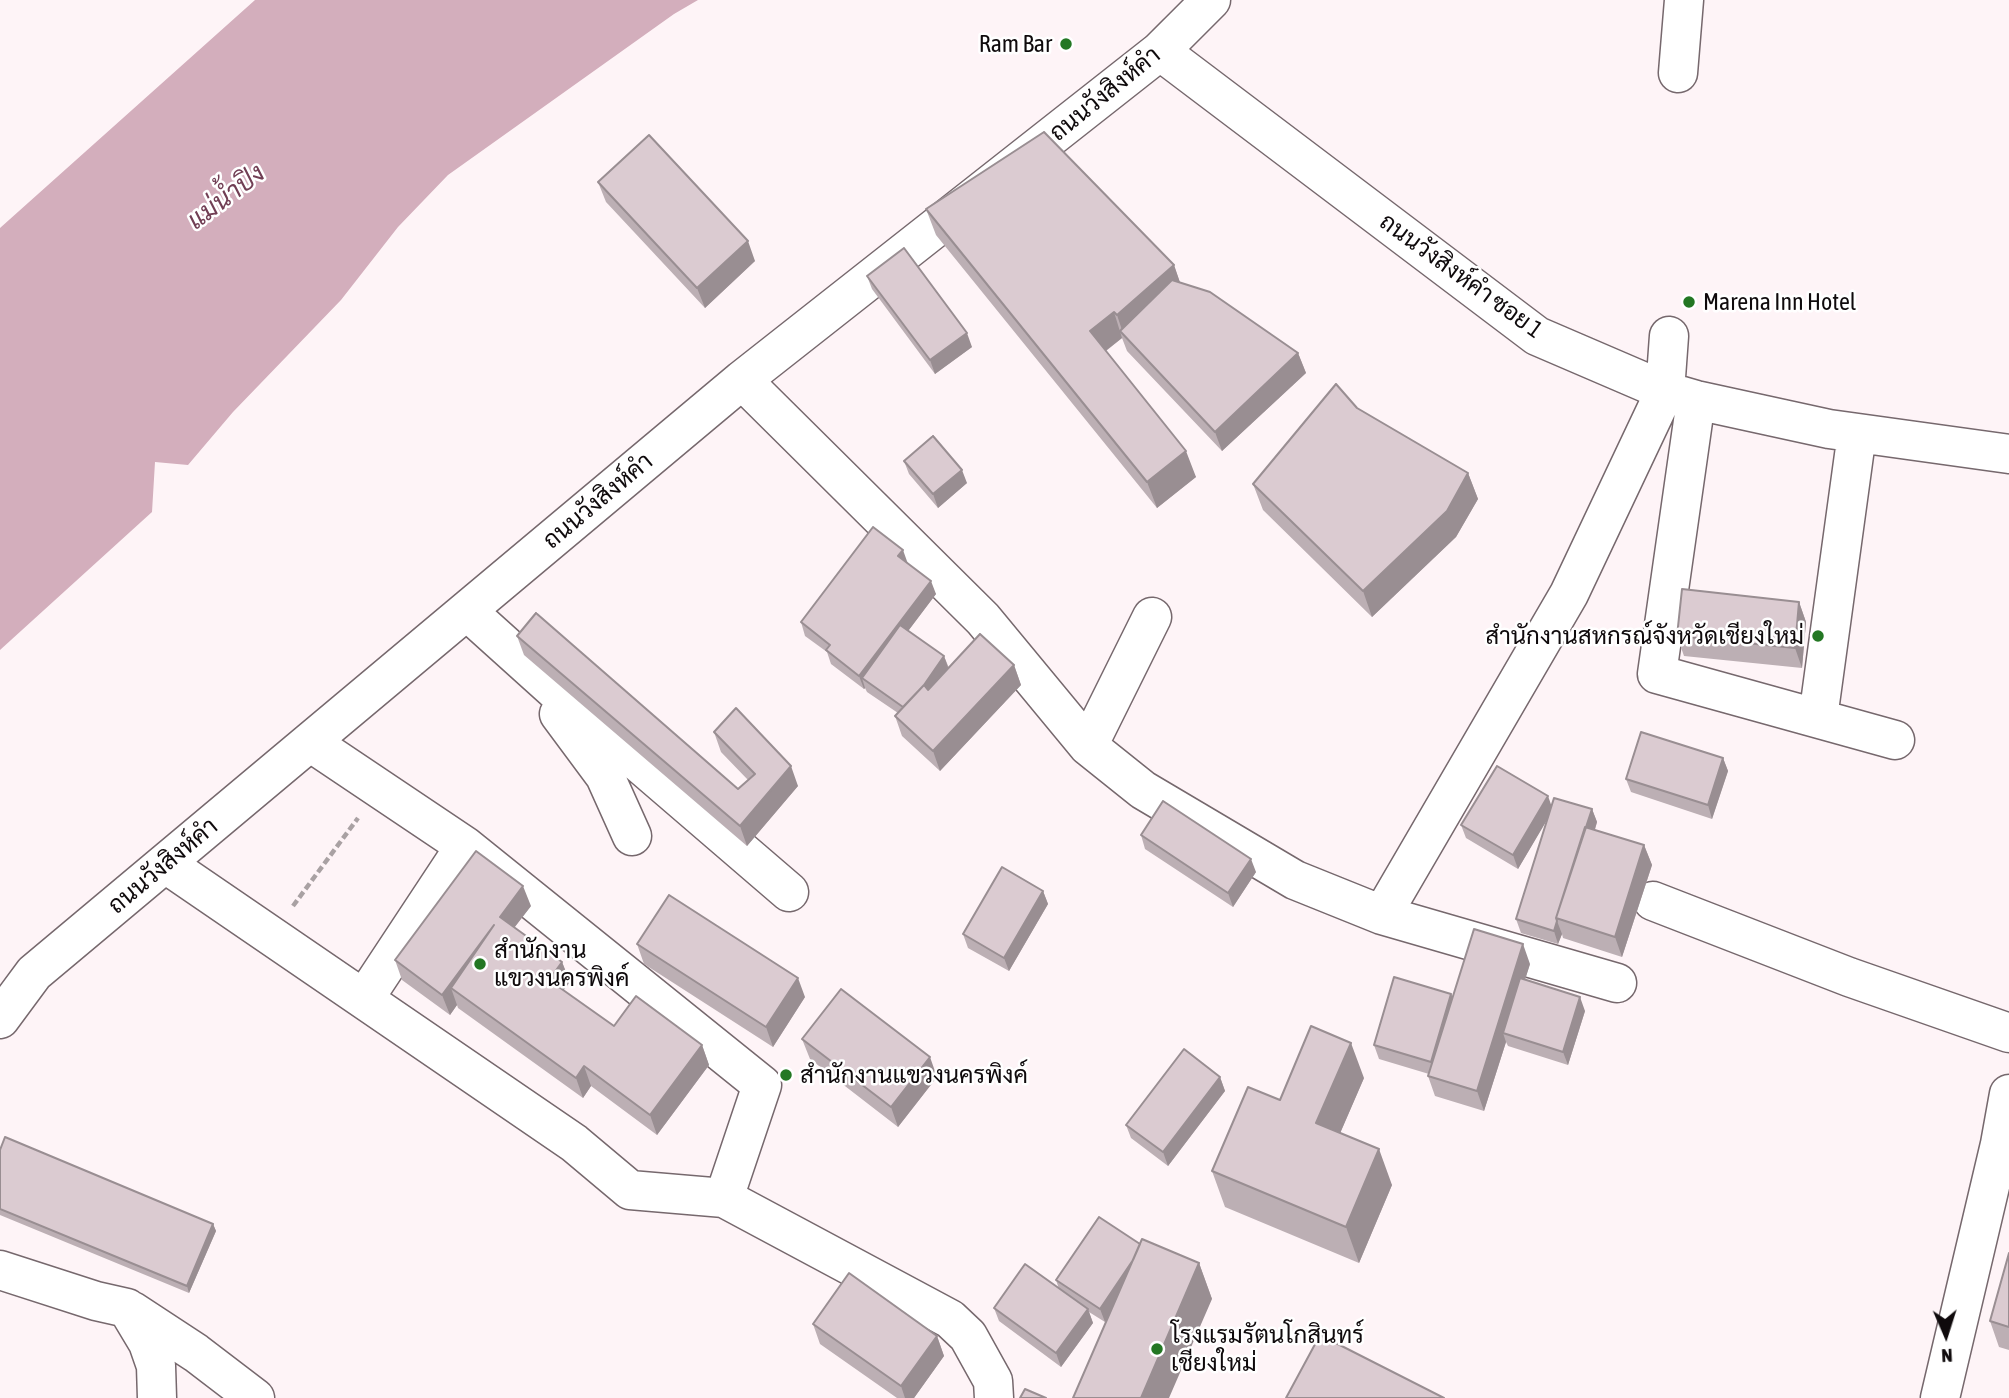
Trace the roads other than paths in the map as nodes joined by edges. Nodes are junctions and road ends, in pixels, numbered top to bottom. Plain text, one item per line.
1 (1211, 0) edge
2 (1684, 0) edge
3 (1160, 51) junction
4 (1678, 72) dead end
5 (1669, 336) dead end
6 (742, 380) junction
7 (1680, 396) junction
8 (1857, 433) junction
9 (2009, 454) edge
10 (464, 613) junction
11 (1152, 617) dead end
12 (1818, 718) junction
13 (1895, 740) dead end
14 (310, 742) junction
15 (1088, 746) junction
16 (632, 836) dead end
17 (465, 846) junction
18 (166, 864) junction
19 (789, 892) dead end
20 (1653, 901) dead end
21 (1382, 915) junction
22 (1617, 983) dead end
23 (363, 999) junction
24 (0, 1019) edge
25 (2009, 1032) edge
26 (2009, 1094) edge
27 (724, 1198) junction
28 (0, 1270) edge
29 (127, 1308) junction
30 (158, 1398) edge
31 (255, 1398) edge
32 (994, 1398) edge
33 (1940, 1398) edge

1 - 3 street, ถนนวังสิงห์คำ
2 - 4 street
3 - 6 street, ถนนวังสิงห์คำ
3 - 7 street, ถนนวังสิงห์คำ ซอย 1
5 - 7 street
6 - 10 street, ถนนวังสิงห์คำ
6 - 15 street
7 - 8 street, ถนนวังสิงห์คำ ซอย 1
7 - 12 street
7 - 21 street
8 - 9 street, ถนนวังสิงห์คำ ซอย 1
8 - 12 street
10 - 14 street, ถนนวังสิงห์คำ
10 - 16 street
10 - 19 street
11 - 15 street
12 - 13 street
14 - 17 street
14 - 18 street, ถนนวังสิงห์คำ
15 - 21 street
17 - 23 street
17 - 27 street
18 - 23 street
18 - 24 street, ถนนวังสิงห์คำ
20 - 25 street
21 - 22 street
23 - 27 street
26 - 33 street
27 - 32 street
28 - 29 street
29 - 30 street
29 - 31 street

